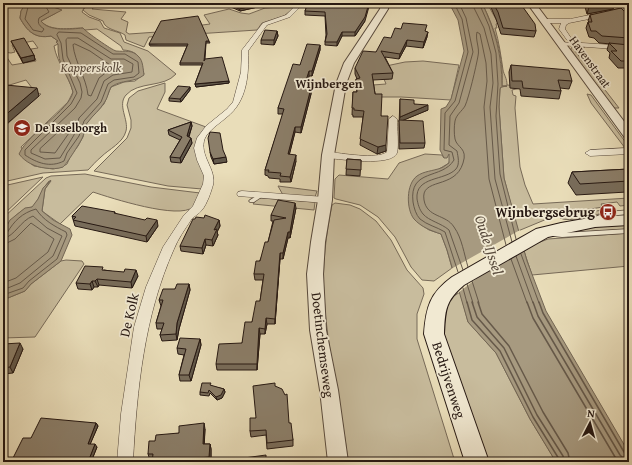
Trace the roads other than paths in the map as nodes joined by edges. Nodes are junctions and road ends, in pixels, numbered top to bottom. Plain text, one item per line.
1 (301, 3) edge
2 (385, 3) edge
3 (531, 3) edge
4 (629, 9) edge
5 (567, 21) junction
6 (545, 22) junction
7 (561, 44) junction
8 (585, 45) junction
9 (629, 48) edge
10 (393, 119) dead end
11 (629, 136) edge
12 (629, 151) edge
13 (590, 153) dead end
14 (328, 156) junction
15 (242, 194) dead end
16 (261, 195) junction
17 (325, 200) junction
18 (252, 201) dead end
19 (629, 212) edge
20 (629, 220) edge
21 (585, 224) junction
22 (629, 231) edge
23 (536, 236) junction
24 (125, 462) edge
25 (338, 462) edge
26 (477, 462) edge

1 - 24 street, De Kolk
2 - 14 street, Doetinchemseweg
3 - 6 street, Havenstraat
4 - 5 street
5 - 6 street
5 - 8 street
6 - 7 street, Havenstraat
7 - 8 street
7 - 11 street, Havenstraat
8 - 9 street
10 - 14 street
12 - 13 street
14 - 17 street, Doetinchemseweg
15 - 16 street
16 - 17 street
16 - 18 lane
17 - 25 street, Doetinchemseweg
19 - 21 lane, Bedrijvenweg
20 - 21 main road, Bedrijvenweg
21 - 23 main road, Bedrijvenweg
22 - 23 lane
23 - 26 main road, Bedrijvenweg

